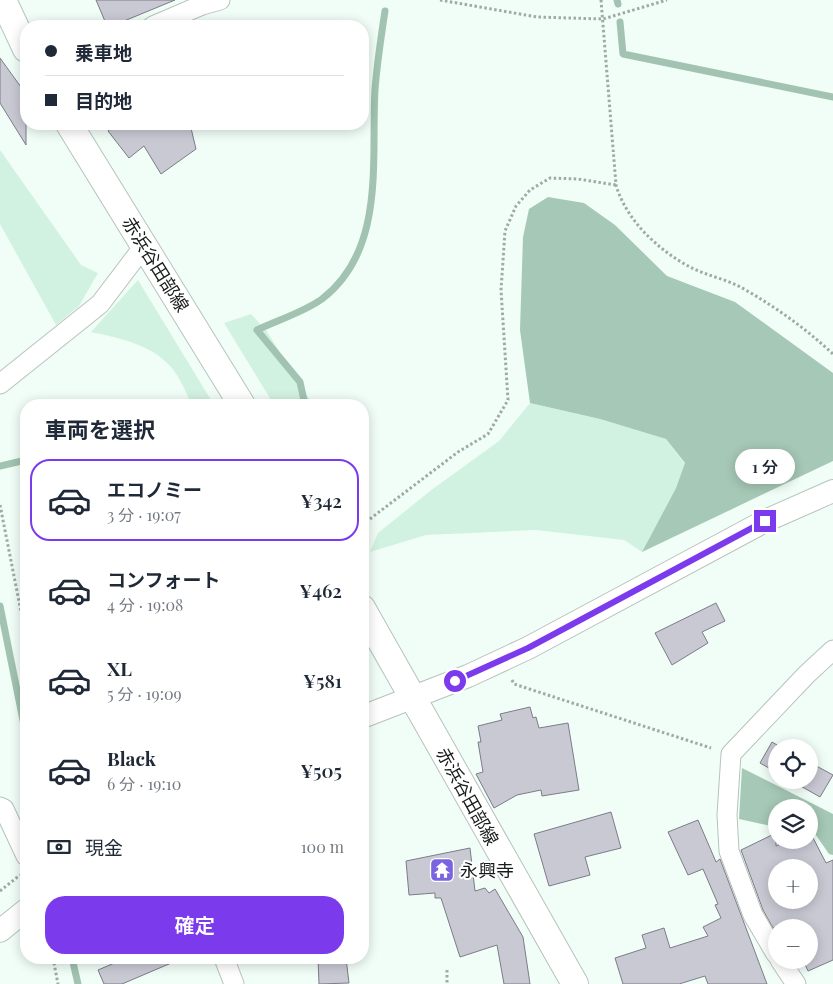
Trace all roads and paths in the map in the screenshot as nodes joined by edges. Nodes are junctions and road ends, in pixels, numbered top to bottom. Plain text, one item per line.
1 (3, 0) edge
2 (220, 0) edge
3 (440, 0) edge
4 (601, 0) edge
5 (667, 0) edge
6 (603, 19) junction
7 (166, 20) edge
8 (20, 36) edge
9 (73, 130) edge
10 (616, 184) junction
11 (144, 246) junction
12 (833, 354) edge
13 (0, 384) edge
14 (238, 399) edge
15 (833, 491) edge
16 (0, 505) edge
17 (369, 520) edge
18 (20, 607) edge
19 (369, 620) edge
20 (833, 650) edge
21 (504, 659) junction
22 (414, 697) junction
23 (369, 714) edge
24 (731, 754) junction
25 (0, 807) edge
26 (20, 841) edge
27 (20, 875) edge
28 (0, 890) edge
29 (20, 915) edge
30 (0, 931) edge
31 (768, 940) edge
32 (54, 964) edge
33 (226, 964) edge
34 (786, 969) edge
35 (447, 970) dead end
36 (58, 984) edge
37 (234, 984) edge
38 (447, 984) edge
39 (576, 984) edge
40 (796, 984) edge

1 - 8 main road
2 - 7 street
3 - 6 path
4 - 6 path
5 - 6 path
6 - 10 path
9 - 11 main road, 赤浜谷田部線
10 - 12 path
10 - 17 path
11 - 13 street
11 - 14 main road, 赤浜谷田部線
15 - 21 street
16 - 18 path
19 - 22 main road, 赤浜谷田部線
20 - 24 street
21 - 22 street
21 - 24 path
22 - 23 street
22 - 39 main road, 赤浜谷田部線
24 - 31 street
25 - 26 street
27 - 28 path
29 - 30 street
32 - 36 path
33 - 37 street
34 - 40 street
35 - 38 path

